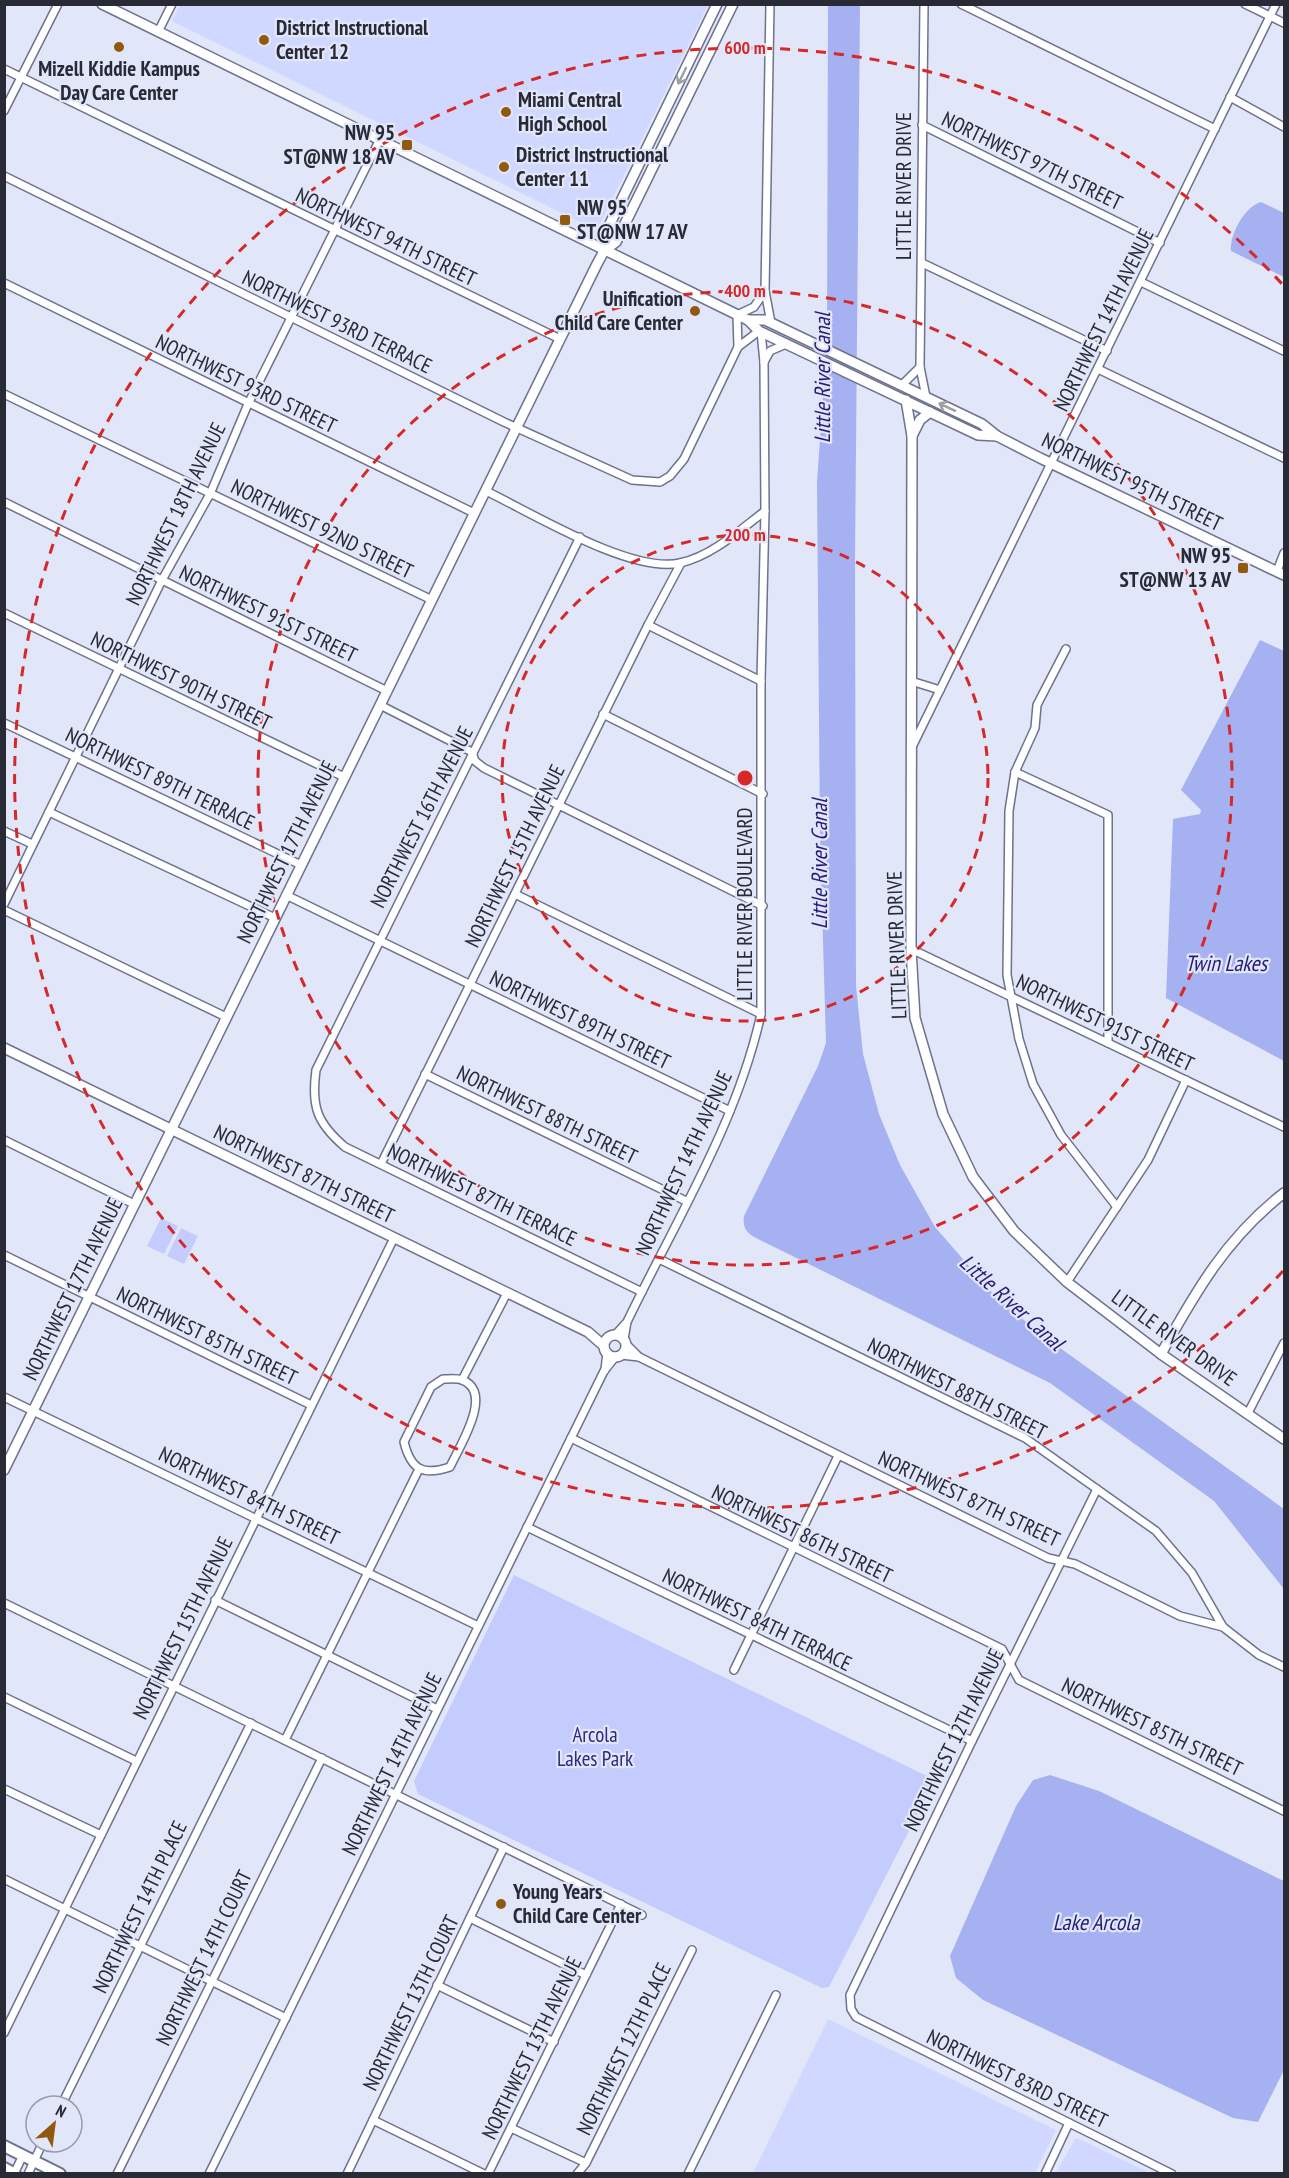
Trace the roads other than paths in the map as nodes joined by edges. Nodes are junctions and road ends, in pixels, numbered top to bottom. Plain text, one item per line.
1 (58, 4) edge
2 (102, 4) edge
3 (172, 4) edge
4 (717, 4) edge
5 (733, 4) edge
6 (770, 4) edge
7 (924, 4) edge
8 (961, 4) edge
9 (1245, 4) edge
10 (1276, 4) edge
11 (1270, 17) junction
12 (1284, 23) edge
13 (158, 32) junction
14 (698, 43) junction
15 (4, 69) edge
16 (22, 77) junction
17 (695, 80) junction
18 (1230, 97) junction
19 (686, 99) junction
20 (670, 100) junction
21 (4, 111) edge
22 (922, 125) junction
23 (1284, 127) edge
24 (1215, 129) junction
25 (380, 141) junction
26 (4, 176) edge
27 (336, 230) junction
28 (1160, 243) junction
29 (604, 251) junction
30 (922, 263) junction
31 (1141, 282) junction
32 (4, 284) edge
33 (765, 291) junction
34 (737, 315) junction
35 (292, 318) junction
36 (748, 320) junction
37 (771, 323) junction
38 (760, 332) junction
39 (560, 339) junction
40 (786, 344) junction
41 (738, 347) junction
42 (1107, 351) junction
43 (1284, 351) edge
44 (764, 362) junction
45 (920, 367) junction
46 (1098, 369) junction
47 (902, 386) junction
48 (4, 394) edge
49 (926, 397) junction
50 (906, 400) junction
51 (248, 404) junction
52 (930, 412) junction
53 (516, 428) junction
54 (912, 436) junction
55 (997, 436) junction
56 (1284, 458) edge
57 (1052, 464) junction
58 (486, 490) junction
59 (210, 494) junction
60 (4, 502) edge
61 (765, 511) junction
62 (474, 513) junction
63 (580, 537) junction
64 (1284, 554) edge
65 (681, 563) junction
66 (1281, 573) edge
67 (162, 580) junction
68 (432, 600) junction
69 (4, 614) edge
70 (648, 625) junction
71 (1066, 649) dead end
72 (118, 670) junction
73 (761, 681) junction
74 (911, 681) junction
75 (940, 690) junction
76 (387, 691) junction
77 (380, 705) junction
78 (603, 714) junction
79 (4, 723) edge
80 (912, 747) junction
81 (472, 752) junction
82 (75, 758) junction
83 (1015, 772) junction
84 (344, 777) junction
85 (763, 795) junction
86 (559, 805) junction
87 (49, 812) junction
88 (4, 831) edge
89 (32, 844) junction
90 (301, 865) junction
91 (515, 894) junction
92 (286, 895) junction
93 (4, 904) edge
94 (763, 906) junction
95 (4, 910) edge
96 (275, 918) junction
97 (379, 940) junction
98 (911, 949) junction
99 (470, 985) junction
100 (1011, 997) junction
101 (761, 1014) junction
102 (226, 1017) junction
103 (1108, 1043) junction
104 (4, 1048) edge
105 (425, 1074) junction
106 (1186, 1080) junction
107 (730, 1111) junction
108 (318, 1116) joint
109 (1284, 1127) edge
110 (171, 1129) junction
111 (4, 1140) edge
112 (381, 1164) junction
113 (1284, 1193) edge
114 (687, 1201) junction
115 (134, 1204) junction
116 (1118, 1207) junction
117 (394, 1238) junction
118 (4, 1255) edge
119 (659, 1259) junction
120 (1067, 1282) junction
121 (642, 1292) junction
122 (507, 1293) junction
123 (89, 1297) junction
124 (588, 1332) junction
125 (618, 1339) junction
126 (1284, 1343) edge
127 (612, 1352) junction
128 (1161, 1354) junction
129 (639, 1357) junction
130 (462, 1380) junction
131 (4, 1396) edge
132 (311, 1405) junction
133 (34, 1411) junction
134 (1248, 1413) junction
135 (571, 1438) junction
136 (1284, 1439) edge
137 (838, 1456) junction
138 (419, 1469) junction
139 (4, 1470) edge
140 (1098, 1489) junction
141 (255, 1518) junction
142 (527, 1527) junction
143 (793, 1548) junction
144 (1062, 1563) junction
145 (368, 1572) junction
146 (215, 1600) junction
147 (4, 1602) edge
148 (478, 1626) junction
149 (1223, 1627) junction
150 (750, 1635) junction
151 (327, 1656) junction
152 (1011, 1666) junction
153 (1284, 1667) edge
154 (734, 1670) dead end
155 (176, 1685) junction
156 (4, 1696) edge
157 (437, 1709) junction
158 (251, 1723) junction
159 (285, 1740) junction
160 (972, 1741) junction
161 (322, 1758) junction
162 (136, 1761) junction
163 (4, 1789) edge
164 (396, 1795) junction
165 (1284, 1811) edge
166 (101, 1835) junction
167 (504, 1847) junction
168 (4, 1880) edge
169 (621, 1904) junction
170 (64, 1909) junction
171 (642, 1915) dead end
172 (470, 1918) junction
173 (139, 1946) junction
174 (692, 1950) dead end
175 (586, 1975) junction
176 (211, 1981) junction
177 (437, 1985) junction
178 (776, 1995) dead end
179 (851, 2009) joint
180 (286, 2018) junction
181 (4, 2033) edge
182 (554, 2042) junction
183 (67, 2094) edge
184 (374, 2120) junction
185 (1070, 2123) junction
186 (511, 2128) junction
187 (4, 2146) edge
188 (37, 2154) edge
189 (23, 2156) junction
190 (34, 2161) junction
191 (586, 2163) junction
192 (4, 2168) edge
193 (14, 2173) edge
194 (28, 2174) edge
195 (60, 2174) edge
196 (117, 2174) edge
197 (209, 2174) edge
198 (347, 2174) edge
199 (486, 2174) edge
200 (577, 2174) edge
201 (586, 2174) edge
202 (688, 2174) edge
203 (1045, 2174) edge
204 (1172, 2174) edge

1 - 16 street
2 - 13 main road, NORTHWEST 95TH STREET
3 - 13 street
4 - 14 main road, NORTHWEST 17TH AVENUE
5 - 17 main road, NORTHWEST 17TH AVENUE
6 - 33 street
7 - 22 street, LITTLE RIVER DRIVE
8 - 24 street
9 - 11 street
10 - 11 street, NORTHWEST 14TH AVENUE
11 - 12 street
11 - 18 street, NORTHWEST 14TH AVENUE
13 - 25 main road, NORTHWEST 95TH STREET
14 - 17 main road
14 -> 20 main road, NORTHWEST 17TH AVENUE
15 - 16 street, NORTHWEST 94TH STREET
16 - 21 street
16 - 27 street, NORTHWEST 94TH STREET
17 - 19 main road, NORTHWEST 17TH AVENUE
18 - 23 street
18 - 24 street, NORTHWEST 14TH AVENUE
19 - 20 main road
19 - 29 main road, NORTHWEST 17TH AVENUE
20 - 29 main road, NORTHWEST 17TH AVENUE
22 - 28 street, NORTHWEST 97TH STREET
22 - 30 street, LITTLE RIVER DRIVE
24 - 28 street, NORTHWEST 14TH AVENUE
25 - 27 street, NORTHWEST 18TH AVENUE
25 - 29 main road, NORTHWEST 95TH STREET
26 - 35 street, NORTHWEST 93RD TERRACE
27 - 35 street, NORTHWEST 18TH AVENUE
27 - 39 street, NORTHWEST 94TH STREET
28 - 31 street, NORTHWEST 14TH AVENUE
29 - 34 main road, NORTHWEST 95TH STREET
29 - 39 main road, NORTHWEST 17TH AVENUE
30 - 42 street
30 - 45 street, LITTLE RIVER DRIVE
31 - 42 street, NORTHWEST 14TH AVENUE
31 - 43 street
32 - 51 street, NORTHWEST 93RD STREET
33 - 34 street
33 - 37 street
34 - 36 main road, NORTHWEST 95TH STREET
34 - 41 street
35 - 51 street, NORTHWEST 18TH AVENUE
35 - 53 street, NORTHWEST 93RD TERRACE
36 - 37 main road, NORTHWEST 95TH STREET
36 - 38 main road, NORTHWEST 95TH STREET
37 - 47 main road, NORTHWEST 95TH STREET
38 - 40 main road, NORTHWEST 95TH STREET
38 - 41 street
38 - 44 street, LITTLE RIVER BOULEVARD
39 - 53 main road, NORTHWEST 17TH AVENUE
40 - 44 street
40 - 50 main road, NORTHWEST 95TH STREET
41 - 53 street, NORTHWEST 93RD TERRACE
42 - 46 street, NORTHWEST 14TH AVENUE
44 - 61 street, LITTLE RIVER BOULEVARD
45 - 47 street
45 - 49 street, LITTLE RIVER DRIVE
46 - 56 street
46 - 57 street, NORTHWEST 14TH AVENUE
47 - 49 main road, NORTHWEST 95TH STREET
48 - 59 street, NORTHWEST 92ND STREET
55 -> 49 main road, NORTHWEST 95TH STREET
50 - 52 main road, NORTHWEST 95TH STREET
50 - 54 main road, LITTLE RIVER DRIVE
51 - 59 street, NORTHWEST 18TH AVENUE
51 - 62 street, NORTHWEST 93RD STREET
52 - 54 main road
52 - 55 main road, NORTHWEST 95TH STREET
53 - 58 main road, NORTHWEST 17TH AVENUE
54 - 74 main road, LITTLE RIVER DRIVE
55 - 57 main road, NORTHWEST 95TH STREET
57 - 66 main road, NORTHWEST 95TH STREET
57 - 75 street, NORTHWEST 14TH AVENUE
58 - 62 main road, NORTHWEST 17TH AVENUE
58 - 63 street
59 - 67 street, NORTHWEST 18TH AVENUE
59 - 68 street, NORTHWEST 92ND STREET
60 - 67 street, NORTHWEST 91ST STREET
61 - 65 street
61 - 73 street, LITTLE RIVER BOULEVARD
62 - 68 main road, NORTHWEST 17TH AVENUE
63 - 65 street
63 - 81 street, NORTHWEST 16TH AVENUE
64 - 66 street
65 - 70 street, NORTHWEST 15TH AVENUE
67 - 72 street, NORTHWEST 18TH AVENUE
67 - 76 street, NORTHWEST 91ST STREET
68 - 76 main road, NORTHWEST 17TH AVENUE
69 - 72 street, NORTHWEST 90TH STREET
70 - 73 street
70 - 78 street, NORTHWEST 15TH AVENUE
71 - 83 street
72 - 82 street, NORTHWEST 18TH AVENUE
72 - 84 street, NORTHWEST 90TH STREET
73 - 85 street, LITTLE RIVER BOULEVARD
74 - 75 street
74 - 80 main road, LITTLE RIVER DRIVE
75 - 80 street, NORTHWEST 14TH AVENUE
76 - 77 main road, NORTHWEST 17TH AVENUE
77 - 81 street
77 - 84 main road, NORTHWEST 17TH AVENUE
78 - 85 street
78 - 86 street, NORTHWEST 15TH AVENUE
79 - 82 street, NORTHWEST 89TH TERRACE
80 - 98 main road, LITTLE RIVER DRIVE
81 - 86 street
81 - 97 street, NORTHWEST 16TH AVENUE
82 - 87 street, NORTHWEST 18TH AVENUE
82 - 90 street, NORTHWEST 89TH TERRACE
83 - 100 street
83 - 103 street
84 - 90 main road, NORTHWEST 17TH AVENUE
85 - 94 street, LITTLE RIVER BOULEVARD
86 - 91 street, NORTHWEST 15TH AVENUE
86 - 94 street
87 - 89 street, NORTHWEST 18TH AVENUE
87 - 96 street
88 - 89 street
89 - 93 street, NORTHWEST 18TH AVENUE
90 - 92 main road, NORTHWEST 17TH AVENUE
91 - 99 street, NORTHWEST 15TH AVENUE
91 - 101 street
92 - 96 main road, NORTHWEST 17TH AVENUE
92 - 97 street, NORTHWEST 89TH STREET
94 - 101 street, LITTLE RIVER BOULEVARD
95 - 102 street
96 - 102 main road, NORTHWEST 17TH AVENUE
97 - 99 street, NORTHWEST 89TH STREET
97 - 108 street, NORTHWEST 16TH AVENUE
98 - 100 street, NORTHWEST 91ST STREET
98 - 120 main road, LITTLE RIVER DRIVE
99 - 105 street, NORTHWEST 15TH AVENUE
99 - 107 street, NORTHWEST 89TH STREET
100 - 103 street, NORTHWEST 91ST STREET
100 - 116 street
101 - 107 street, NORTHWEST 14TH AVENUE
102 - 110 main road, NORTHWEST 17TH AVENUE
103 - 106 street, NORTHWEST 91ST STREET
104 - 110 main road, NORTHWEST 87TH STREET
105 - 112 street, NORTHWEST 15TH AVENUE
105 - 114 street, NORTHWEST 88TH STREET
106 - 109 street, NORTHWEST 91ST STREET
106 - 116 street
107 - 114 street, NORTHWEST 14TH AVENUE
108 - 112 street, NORTHWEST 87TH TERRACE
110 - 115 main road, NORTHWEST 17TH AVENUE
110 - 117 main road, NORTHWEST 87TH STREET
111 - 115 street
112 - 121 street, NORTHWEST 87TH TERRACE
113 - 128 main road
114 - 119 street, NORTHWEST 14TH AVENUE
115 - 123 main road, NORTHWEST 17TH AVENUE
116 - 120 street
117 - 122 main road, NORTHWEST 87TH STREET
117 - 132 street, NORTHWEST 15TH AVENUE
118 - 123 street
119 - 121 street, NORTHWEST 14TH AVENUE
119 - 140 street, NORTHWEST 88TH STREET
120 - 128 main road, LITTLE RIVER DRIVE
121 - 125 street, NORTHWEST 14TH AVENUE
122 - 124 main road, NORTHWEST 87TH STREET
122 - 130 street
123 - 132 street, NORTHWEST 85TH STREET
123 - 133 main road, NORTHWEST 17TH AVENUE
124 - 125 main road, NORTHWEST 87TH STREET
124 - 127 main road, NORTHWEST 87TH STREET
125 - 127 main road
125 - 127 main road
125 - 129 street, NORTHWEST 87TH STREET
126 - 134 street
127 - 129 street, NORTHWEST 87TH STREET
127 - 135 street, NORTHWEST 14TH AVENUE
128 - 134 main road, LITTLE RIVER DRIVE
129 - 137 street, NORTHWEST 87TH STREET
130 - 138 street
130 - 138 street
131 - 133 street, NORTHWEST 84TH STREET
132 - 141 street, NORTHWEST 15TH AVENUE
133 - 139 main road, NORTHWEST 17TH AVENUE
133 - 141 street, NORTHWEST 84TH STREET
134 - 136 main road, LITTLE RIVER DRIVE
135 - 142 street, NORTHWEST 14TH AVENUE
135 - 143 street, NORTHWEST 86TH STREET
137 - 143 street
137 - 144 street, NORTHWEST 87TH STREET
138 - 145 street
140 - 144 street, NORTHWEST 12TH AVENUE
140 - 149 street, NORTHWEST 88TH STREET
141 - 145 street, NORTHWEST 84TH STREET
141 - 146 street, NORTHWEST 15TH AVENUE
142 - 148 street, NORTHWEST 14TH AVENUE
142 - 150 street, NORTHWEST 84TH TERRACE
143 - 150 street
143 - 152 street, NORTHWEST 86TH STREET
144 - 149 street, NORTHWEST 87TH STREET
144 - 152 street, NORTHWEST 12TH AVENUE
145 - 148 street, NORTHWEST 84TH STREET
145 - 151 street
146 - 151 street
146 - 155 street, NORTHWEST 15TH AVENUE
147 - 155 street
148 - 157 street, NORTHWEST 14TH AVENUE
149 - 153 street, NORTHWEST 87TH STREET
150 - 154 street
150 - 160 street, NORTHWEST 84TH TERRACE
151 - 157 street
151 - 159 street
152 - 160 street, NORTHWEST 12TH AVENUE
152 - 165 street, NORTHWEST 85TH STREET
155 - 158 street
155 - 162 street, NORTHWEST 15TH AVENUE
156 - 162 street
157 - 164 street, NORTHWEST 14TH AVENUE
158 - 159 street
158 - 173 street, NORTHWEST 14TH PLACE
159 - 161 street
160 - 179 street, NORTHWEST 12TH AVENUE
161 - 164 street
161 - 176 street, NORTHWEST 14TH COURT
162 - 166 street, NORTHWEST 15TH AVENUE
163 - 166 street
164 - 167 street
164 - 180 street, NORTHWEST 14TH AVENUE
166 - 170 street, NORTHWEST 15TH AVENUE
167 - 169 street
167 - 172 street, NORTHWEST 13TH COURT
168 - 170 street
169 - 171 street
169 - 175 street, NORTHWEST 13TH AVENUE
170 - 173 street
170 - 181 street, NORTHWEST 15TH AVENUE
172 - 175 street
172 - 177 street, NORTHWEST 13TH COURT
173 - 176 street
173 - 183 street, NORTHWEST 14TH PLACE
174 - 191 street, NORTHWEST 12TH PLACE
175 - 182 street, NORTHWEST 13TH AVENUE
176 - 180 street
176 - 196 street, NORTHWEST 14TH COURT
177 - 182 street
177 - 184 street, NORTHWEST 13TH COURT
178 - 202 street
179 - 185 street, NORTHWEST 83RD STREET
180 - 197 street, NORTHWEST 14TH AVENUE
182 - 186 street, NORTHWEST 13TH AVENUE
184 - 198 street, NORTHWEST 13TH COURT
184 - 199 street
185 - 203 street
185 - 204 street, NORTHWEST 83RD STREET
186 - 191 street
186 - 199 street, NORTHWEST 13TH AVENUE
187 - 189 main road
188 - 190 street
189 - 190 main road
189 - 193 street
190 - 194 street
190 - 195 main road
191 - 200 street, NORTHWEST 12TH PLACE
191 - 201 street, NORTHWEST 12TH PLACE
192 - 193 main road

